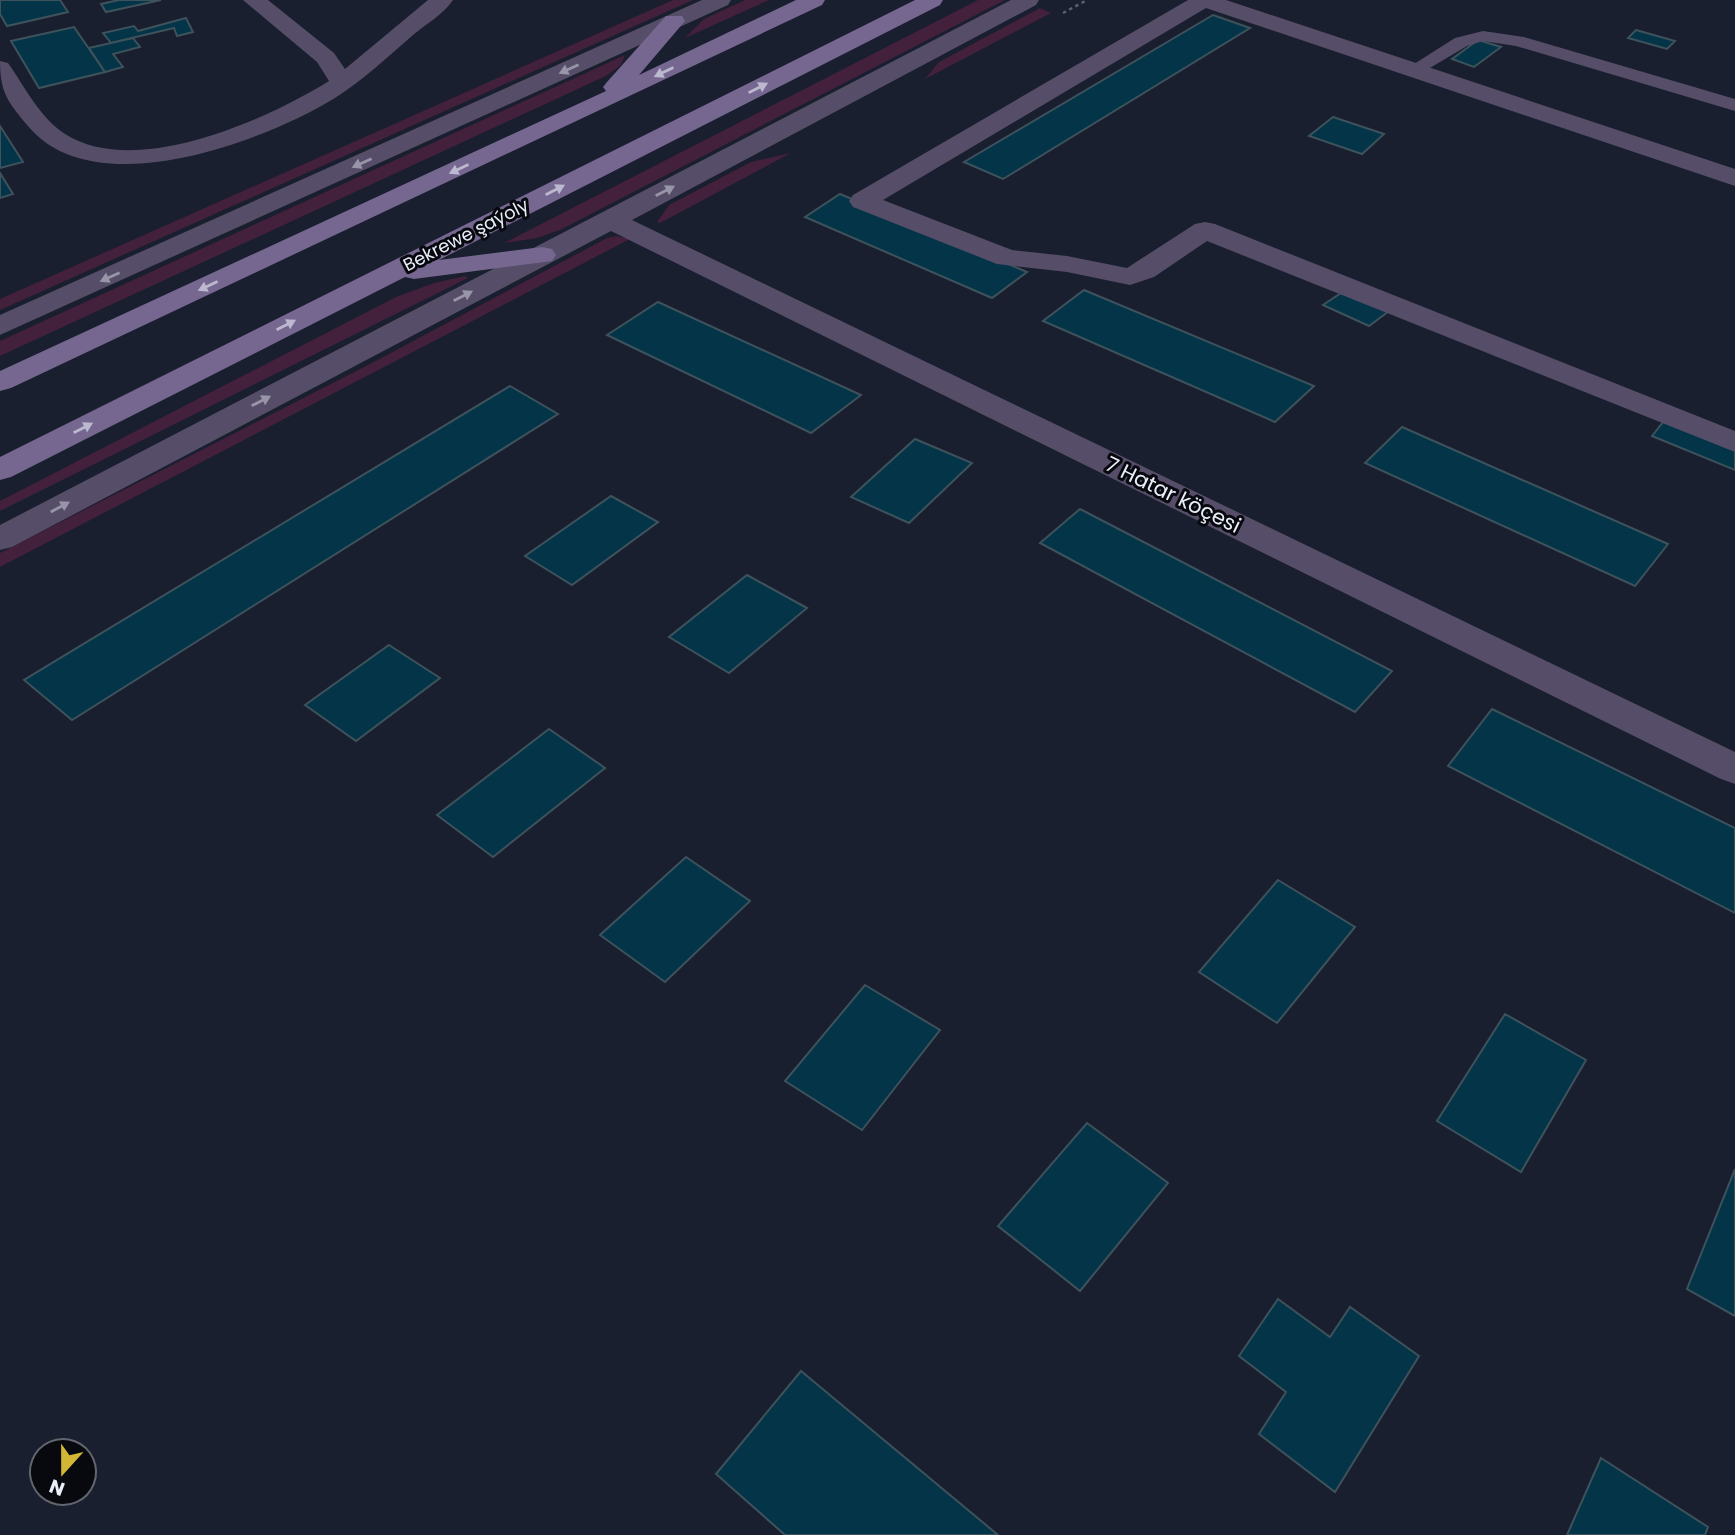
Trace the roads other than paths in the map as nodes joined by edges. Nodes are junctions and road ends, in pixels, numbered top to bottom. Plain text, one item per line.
1 (254, 0) edge
2 (442, 0) edge
3 (720, 0) edge
4 (814, 0) edge
5 (932, 0) edge
6 (1028, 0) edge
7 (674, 21) junction
8 (0, 68) edge
9 (1412, 71) junction
10 (342, 83) junction
11 (601, 102) junction
12 (1735, 105) edge
13 (1735, 177) edge
14 (610, 220) junction
15 (542, 255) junction
16 (388, 274) junction
17 (0, 326) edge
18 (0, 382) edge
19 (1735, 442) edge
20 (0, 470) edge
21 (0, 539) edge
22 (1735, 769) edge

1 - 10 street
2 - 10 street
3 - 7 street
4 -> 11 main road
16 -> 5 main road, Bekrewe şaýoly
14 -> 6 street
7 - 11 main road
7 -> 17 street
8 - 10 street
9 - 12 lane
9 - 13 street
9 - 19 street
11 -> 18 main road
14 - 15 street
14 - 22 street, 7 Hatar köçesi
15 - 16 main road
21 -> 15 street
20 -> 16 main road, Bekrewe şaýoly

